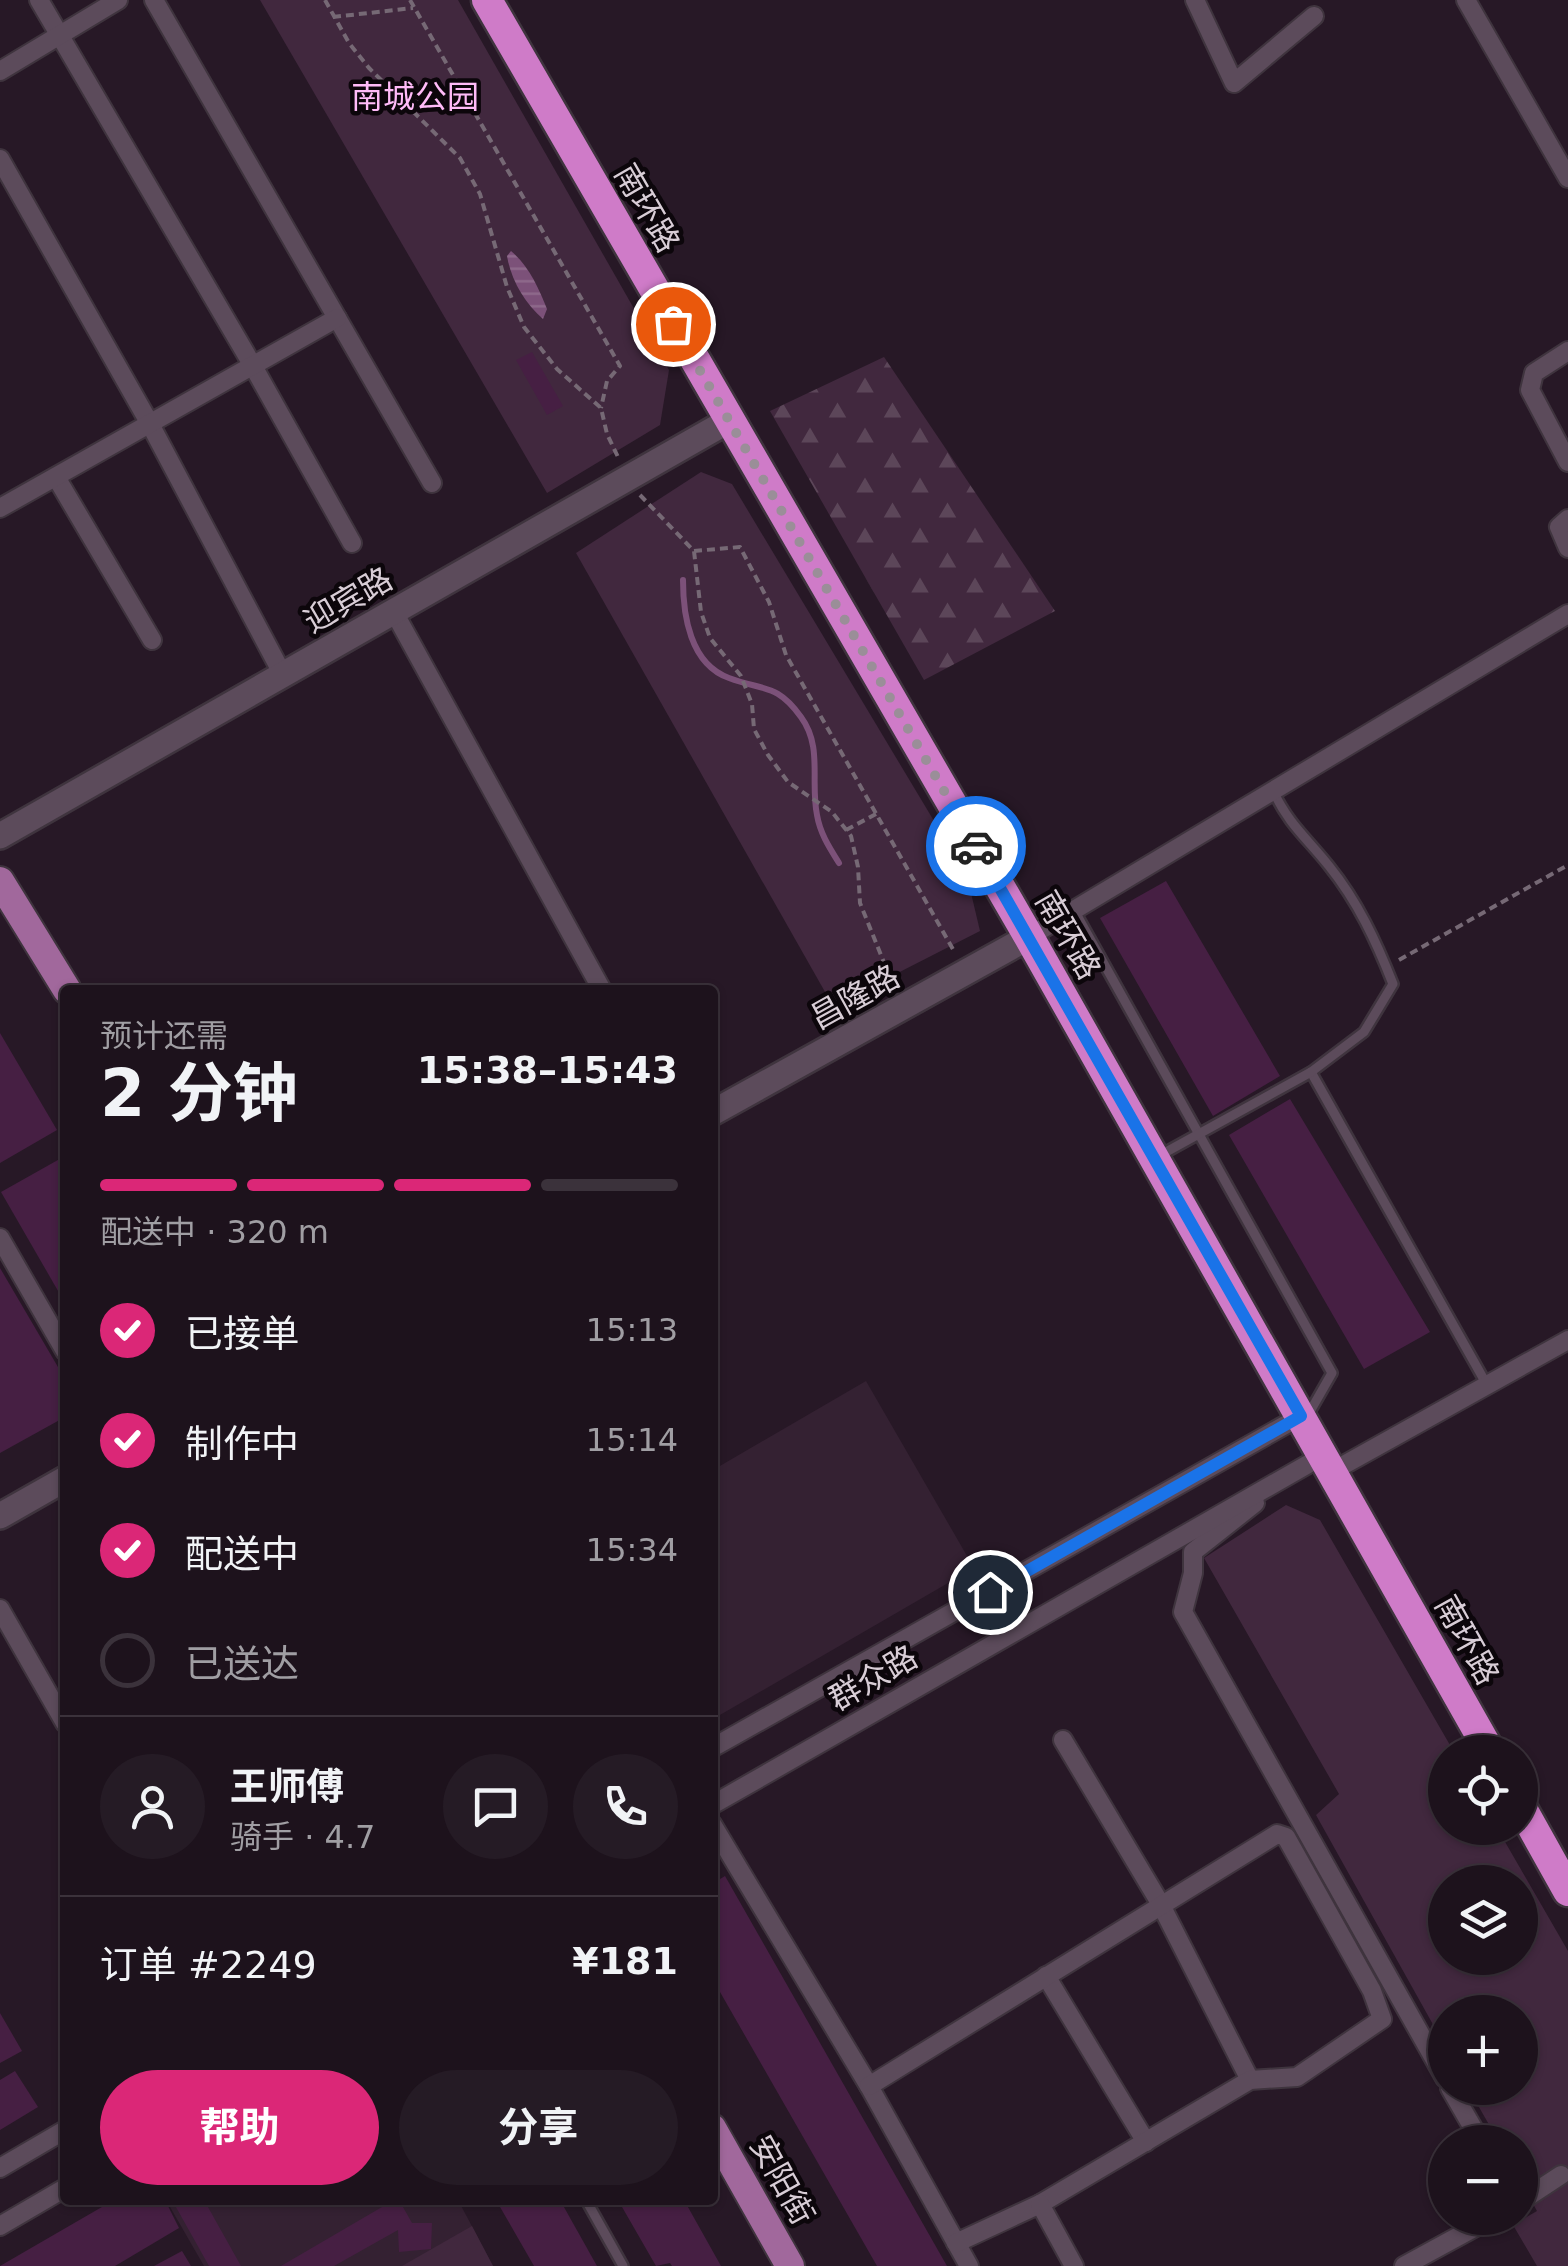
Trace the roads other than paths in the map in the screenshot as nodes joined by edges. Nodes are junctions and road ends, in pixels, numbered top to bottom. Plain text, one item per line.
1 (40, 0) edge
2 (118, 0) edge
3 (154, 0) edge
4 (488, 0) edge
5 (1195, 0) edge
6 (1466, 0) edge
7 (1314, 16) dead end
8 (60, 36) junction
9 (0, 71) edge
10 (0, 159) edge
11 (1568, 178) edge
12 (336, 318) junction
13 (1568, 351) edge
14 (253, 366) junction
15 (728, 421) junction
16 (150, 424) junction
17 (1568, 462) edge
18 (56, 477) junction
19 (432, 483) dead end
20 (0, 508) edge
21 (1568, 519) edge
22 (352, 543) dead end
23 (1568, 548) edge
24 (394, 612) junction
25 (1568, 614) edge
26 (152, 640) dead end
27 (282, 675) junction
28 (1272, 791) junction
29 (0, 836) edge
30 (0, 881) edge
31 (1074, 910) junction
32 (1029, 937) junction
33 (63, 985) edge
34 (599, 985) edge
35 (1311, 1072) junction
36 (718, 1111) edge
37 (1198, 1135) junction
38 (1155, 1159) junction
39 (0, 1238) edge
40 (1568, 1340) edge
41 (60, 1341) edge
42 (1486, 1385) junction
43 (1303, 1419) junction
44 (1328, 1463) junction
45 (60, 1482) edge
46 (1264, 1488) junction
47 (0, 1516) edge
48 (0, 1609) edge
49 (60, 1715) edge
50 (1480, 1735) edge
51 (1064, 1740) dead end
52 (718, 1745) edge
53 (718, 1802) edge
54 (718, 1834) edge
55 (1538, 1838) edge
56 (1568, 1891) edge
57 (1160, 1904) junction
58 (1046, 1976) junction
59 (1428, 2048) edge
60 (1250, 2080) junction
61 (869, 2086) junction
62 (60, 2133) edge
63 (718, 2139) edge
64 (1146, 2142) junction
65 (0, 2168) edge
66 (1561, 2175) dead end
67 (1538, 2190) edge
68 (60, 2191) edge
69 (1040, 2204) junction
70 (589, 2205) edge
71 (0, 2226) edge
72 (1461, 2235) edge
73 (956, 2243) junction
74 (623, 2266) edge
75 (790, 2266) edge
76 (970, 2266) edge
77 (1074, 2266) edge
78 (1404, 2266) edge

1 - 8 street
2 - 8 street
3 - 12 street
4 - 15 highway, 南环路
5 - 7 street
6 - 11 street
8 - 9 street
8 - 14 street
10 - 16 street
12 - 14 street
12 - 19 street
13 - 17 street
14 - 16 street
14 - 22 street
15 - 24 street, 迎宾路
15 - 32 highway, 南环路
16 - 18 street
16 - 27 street
18 - 20 street
18 - 26 street
21 - 23 street
24 - 27 street, 迎宾路
24 - 34 street
25 - 28 street
27 - 29 street, 迎宾路
28 - 31 street
28 - 35 lane
30 - 33 main road
31 - 32 street
31 - 37 lane
32 - 36 street, 昌隆路
32 - 38 highway, 南环路
35 - 37 lane
35 - 42 lane
37 - 38 lane
37 - 43 lane
38 - 43 highway, 南环路
39 - 41 street
40 - 42 street, 群众路
42 - 44 street, 群众路
43 - 44 highway, 南环路
43 - 52 street, 群众路
44 - 46 street, 群众路
44 - 50 highway, 南环路
45 - 47 street
46 - 53 street, 群众路
46 - 59 street
48 - 49 street
51 - 57 street
54 - 61 street
55 - 56 highway
57 - 58 street
57 - 60 street
57 - 60 street
58 - 61 street
58 - 64 street
60 - 64 street
61 - 73 street
62 - 65 street
63 - 75 main road, 安阳街
64 - 69 street
66 - 67 street
68 - 71 street
69 - 73 street
69 - 77 street
70 - 74 lane
72 - 78 street
73 - 76 street

